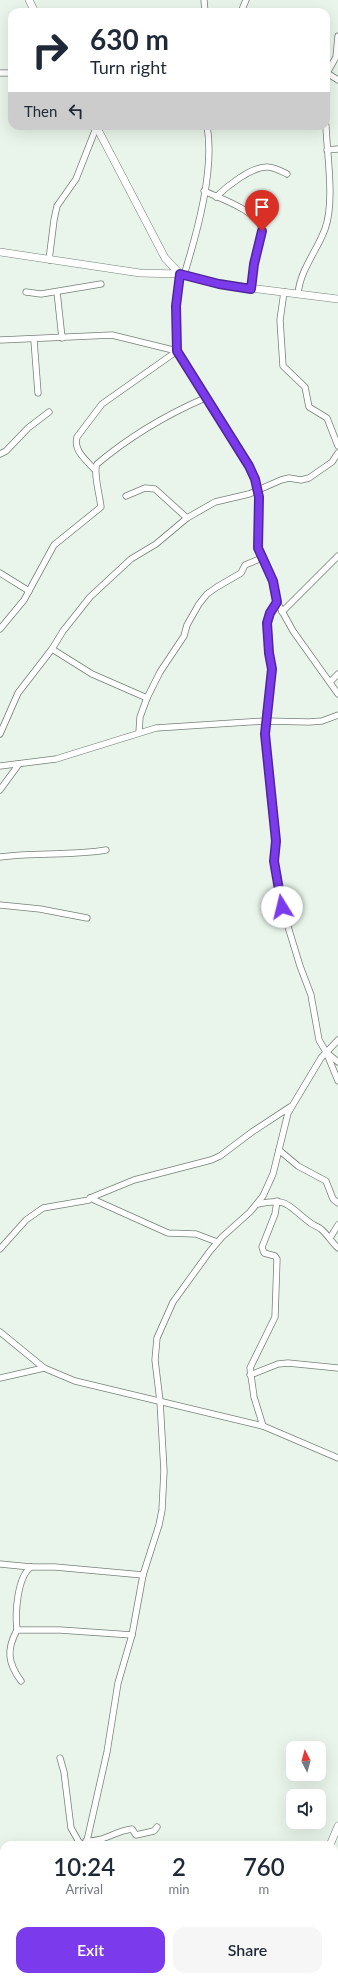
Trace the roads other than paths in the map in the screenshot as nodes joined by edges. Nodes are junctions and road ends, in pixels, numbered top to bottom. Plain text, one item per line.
1 (338, 36) edge
2 (330, 68) edge
3 (95, 130) edge
4 (98, 130) edge
5 (207, 130) edge
6 (326, 130) edge
7 (338, 149) edge
8 (327, 150) junction
9 (287, 174) dead end
10 (204, 191) junction
11 (216, 197) junction
12 (0, 252) edge
13 (49, 260) junction
14 (182, 274) junction
15 (101, 284) dead end
16 (251, 289) junction
17 (26, 292) dead end
18 (57, 292) junction
19 (284, 292) junction
20 (298, 294) junction
21 (338, 299) edge
22 (62, 338) junction
23 (0, 340) edge
24 (34, 340) junction
25 (177, 351) junction
26 (38, 393) dead end
27 (204, 398) junction
28 (49, 412) dead end
29 (338, 446) edge
30 (338, 453) edge
31 (0, 454) edge
32 (94, 469) junction
33 (258, 491) junction
34 (126, 496) dead end
35 (187, 518) junction
36 (338, 556) edge
37 (262, 558) junction
38 (0, 573) edge
39 (29, 590) junction
40 (277, 602) junction
41 (282, 612) junction
42 (0, 629) edge
43 (52, 649) junction
44 (338, 674) edge
45 (330, 681) junction
46 (338, 694) edge
47 (147, 698) junction
48 (338, 715) edge
49 (265, 721) junction
50 (139, 732) junction
51 (0, 734) edge
52 (19, 764) junction
53 (0, 766) edge
54 (0, 790) edge
55 (106, 850) dead end
56 (0, 857) edge
57 (0, 905) edge
58 (86, 918) dead end
59 (338, 1040) edge
60 (326, 1052) junction
61 (338, 1062) edge
62 (338, 1081) edge
63 (293, 1105) junction
64 (279, 1150) junction
65 (90, 1198) junction
66 (277, 1201) junction
67 (338, 1203) edge
68 (258, 1204) junction
69 (338, 1225) edge
70 (330, 1238) junction
71 (217, 1242) junction
72 (338, 1248) edge
73 (0, 1249) edge
74 (0, 1332) edge
75 (44, 1368) junction
76 (338, 1368) edge
77 (250, 1375) junction
78 (0, 1378) edge
79 (160, 1401) junction
80 (262, 1426) junction
81 (338, 1458) edge
82 (0, 1564) edge
83 (31, 1567) junction
84 (143, 1575) junction
85 (17, 1630) junction
86 (132, 1636) junction
87 (21, 1681) dead end
88 (60, 1758) dead end
89 (157, 1826) dead end
90 (338, 1826) edge
91 (78, 1841) edge
92 (86, 1841) edge
93 (98, 1841) edge
94 (332, 1841) edge

1 - 2 street
3 - 13 street
4 - 14 street
5 - 10 street
6 - 8 street
7 - 8 street
8 - 20 street
9 - 11 street
10 - 11 street
10 - 14 street
11 - 16 street
12 - 13 street
13 - 14 street
14 - 16 street
14 - 25 street
15 - 18 street
16 - 19 street
17 - 18 street
18 - 22 street
19 - 20 street
19 - 29 street
20 - 21 street
22 - 24 street
22 - 25 street
23 - 24 street
24 - 26 street
25 - 27 street
25 - 32 street
27 - 32 street
27 - 33 street
28 - 31 street
30 - 33 street
32 - 39 street
33 - 35 street
33 - 37 street
34 - 35 street
35 - 43 street
36 - 41 street
37 - 40 street
37 - 47 street
38 - 39 street
39 - 42 street
40 - 41 street
40 - 49 street
41 - 45 street
43 - 47 street
43 - 51 street
44 - 45 street
45 - 46 street
47 - 50 street
48 - 49 street
49 - 50 street
49 - 60 street
50 - 52 street
52 - 53 street
52 - 54 street
55 - 56 street
57 - 58 street
59 - 60 street
60 - 61 street
60 - 62 street
60 - 63 street
63 - 64 street
63 - 65 street
64 - 67 street
64 - 68 street
65 - 71 street
65 - 73 street
66 - 68 street
66 - 70 street
66 - 77 street
68 - 71 street
69 - 70 street
70 - 72 street
71 - 79 street
74 - 75 street
75 - 78 street
75 - 79 street
76 - 77 street
77 - 80 street
79 - 80 street
79 - 84 street
80 - 81 street
82 - 83 street
83 - 84 street
83 - 85 street
84 - 86 street
85 - 86 street
85 - 87 street
86 - 92 street
88 - 91 street
89 - 93 street
90 - 94 street

